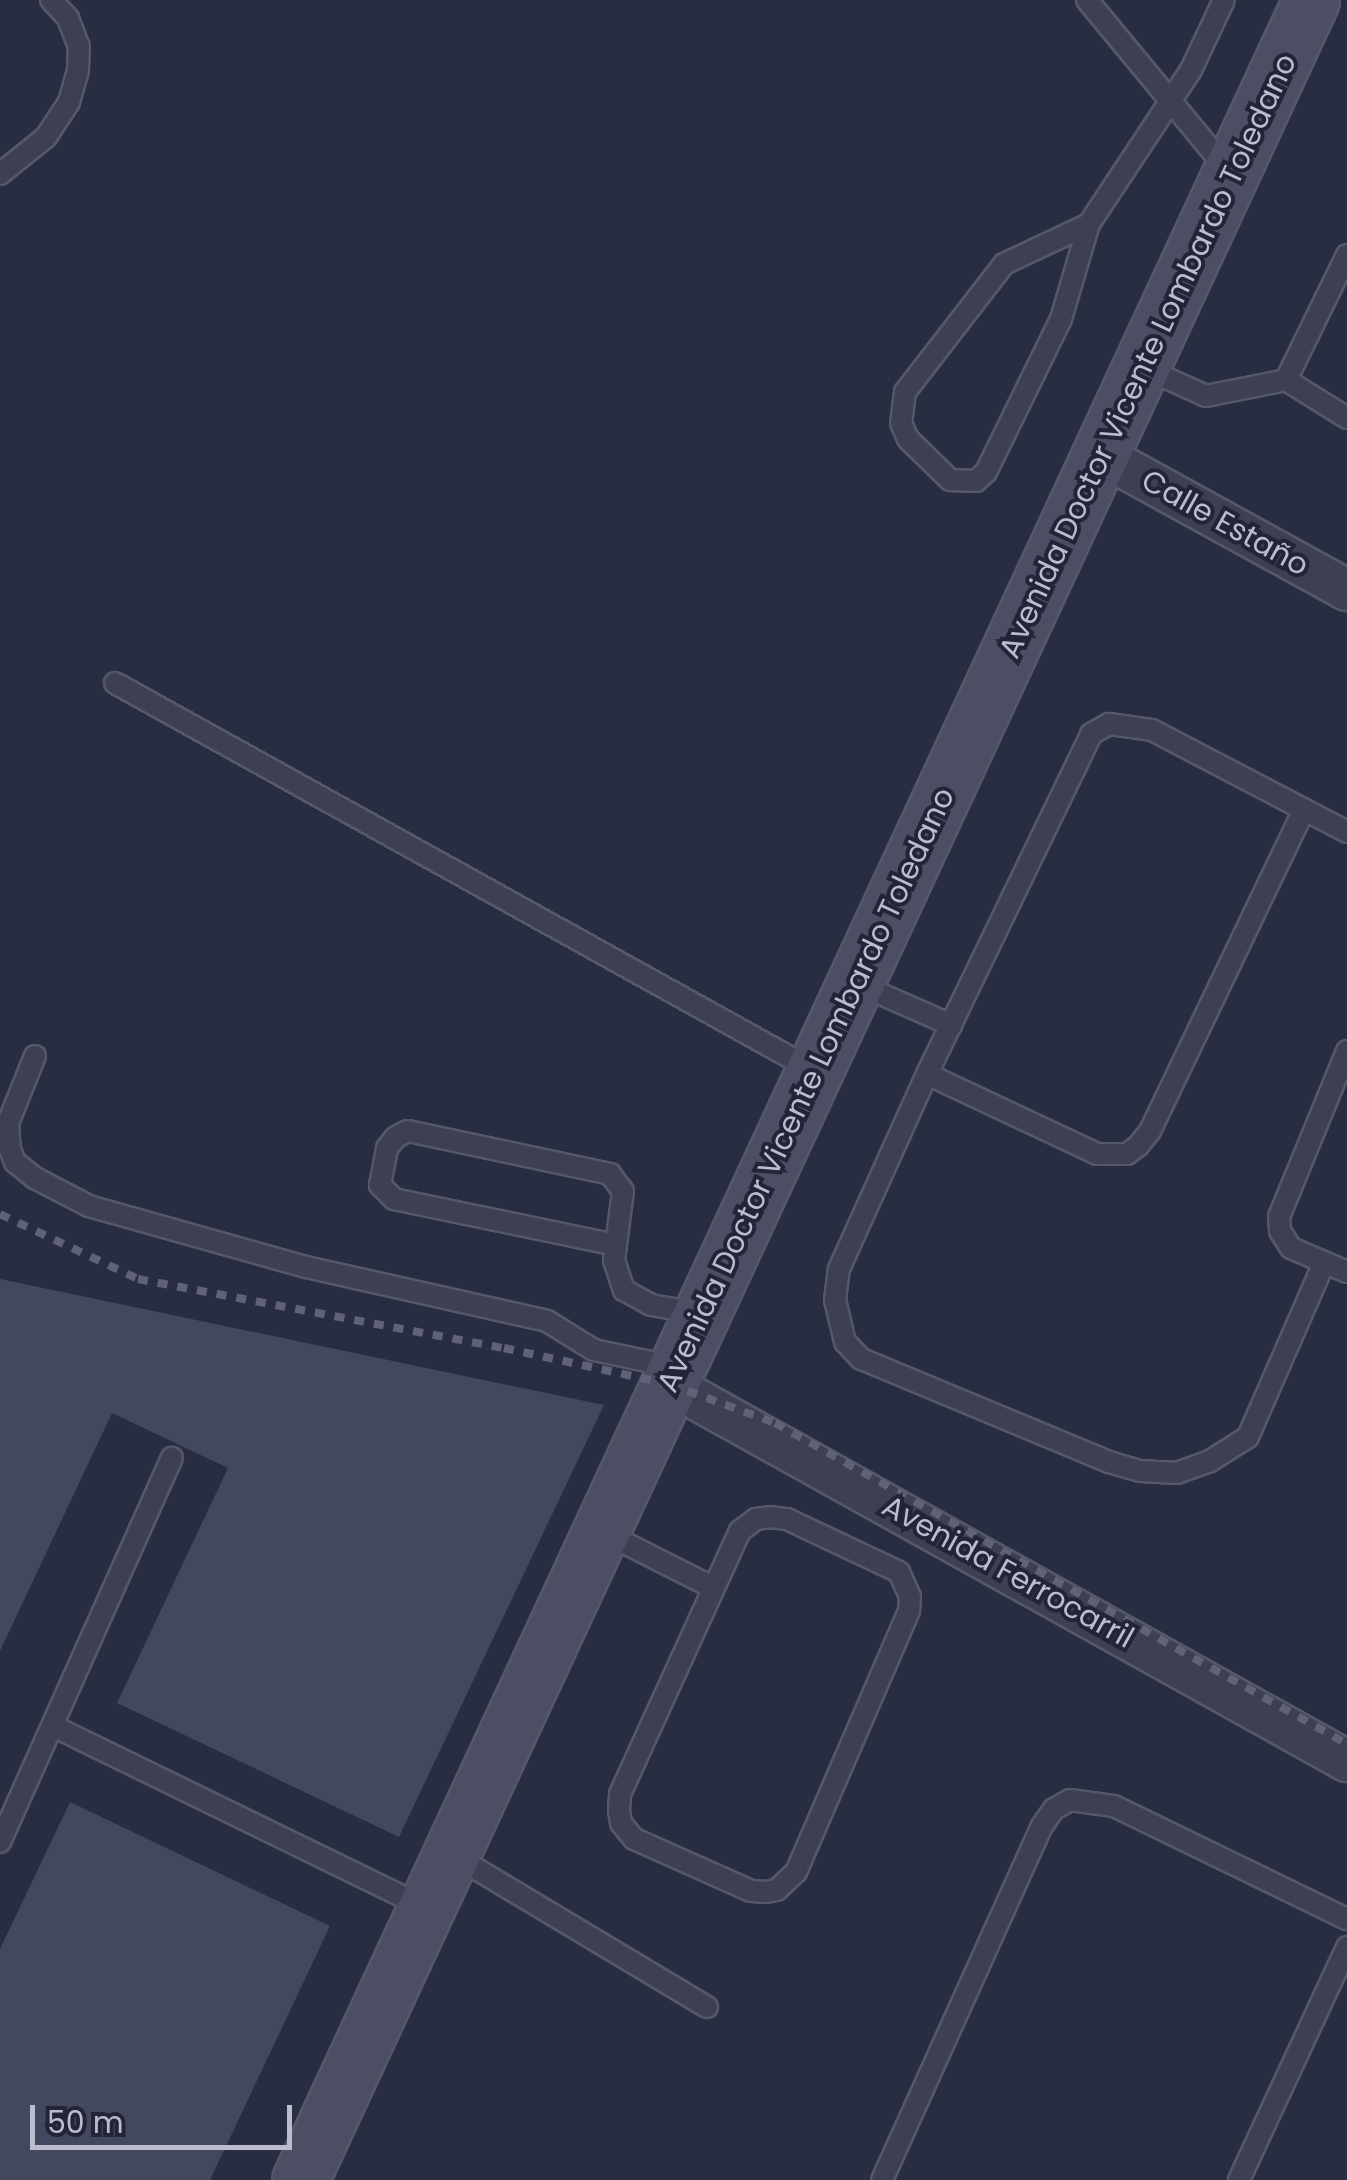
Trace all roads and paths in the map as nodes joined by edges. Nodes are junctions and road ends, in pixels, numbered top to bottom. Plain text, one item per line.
1 (52, 0) edge
2 (1088, 0) edge
3 (1224, 0) edge
4 (1311, 0) edge
5 (1170, 98) junction
6 (0, 174) edge
7 (1232, 174) junction
8 (1089, 224) junction
9 (1347, 255) edge
10 (1144, 368) junction
11 (1286, 380) junction
12 (1347, 418) edge
13 (1103, 456) junction
14 (1347, 590) edge
15 (115, 683) dead end
16 (1303, 811) junction
17 (1347, 832) edge
18 (856, 983) junction
19 (951, 1025) junction
20 (1347, 1051) edge
21 (35, 1056) dead end
22 (815, 1072) junction
23 (927, 1074) junction
24 (616, 1245) junction
25 (1324, 1263) junction
26 (1347, 1272) edge
27 (700, 1313) junction
28 (672, 1376) junction
29 (172, 1458) dead end
30 (601, 1531) junction
31 (712, 1587) junction
32 (53, 1726) junction
33 (1347, 1761) edge
34 (0, 1842) edge
35 (451, 1854) junction
36 (426, 1907) junction
37 (1347, 1920) edge
38 (1347, 1947) edge
39 (707, 2007) dead end
40 (300, 2180) edge
41 (882, 2180) edge
42 (1239, 2180) edge

1 - 6 lane
2 - 5 lane
3 - 5 lane
4 - 7 street, Avenida Doctor Vicente Lombardo Toledano
5 - 7 lane
5 - 8 lane
7 - 10 street, Avenida Doctor Vicente Lombardo Toledano
8 - 8 lane
9 - 11 lane
10 - 11 lane
10 - 13 street, Avenida Doctor Vicente Lombardo Toledano
11 - 12 lane
13 - 14 street, Calle Estaño
13 - 18 street, Avenida Doctor Vicente Lombardo Toledano
15 - 22 lane
16 - 17 lane
16 - 19 lane
16 - 23 lane
18 - 19 lane
18 - 22 street, Avenida Doctor Vicente Lombardo Toledano
19 - 23 lane
20 - 25 lane
21 - 28 lane
22 - 27 street, Avenida Doctor Vicente Lombardo Toledano
23 - 25 lane
24 - 24 lane
24 - 27 lane
25 - 26 lane
27 - 28 street, Avenida Doctor Vicente Lombardo Toledano
28 - 30 street, Avenida Doctor Vicente Lombardo Toledano
28 - 33 street, Avenida Ferrocarril
29 - 32 lane
30 - 31 lane
30 - 35 street, Avenida Doctor Vicente Lombardo Toledano
31 - 31 lane
32 - 34 lane
32 - 36 lane
35 - 36 street, Avenida Doctor Vicente Lombardo Toledano
35 - 39 lane
36 - 40 street, Avenida Doctor Vicente Lombardo Toledano
37 - 41 lane
38 - 42 lane

